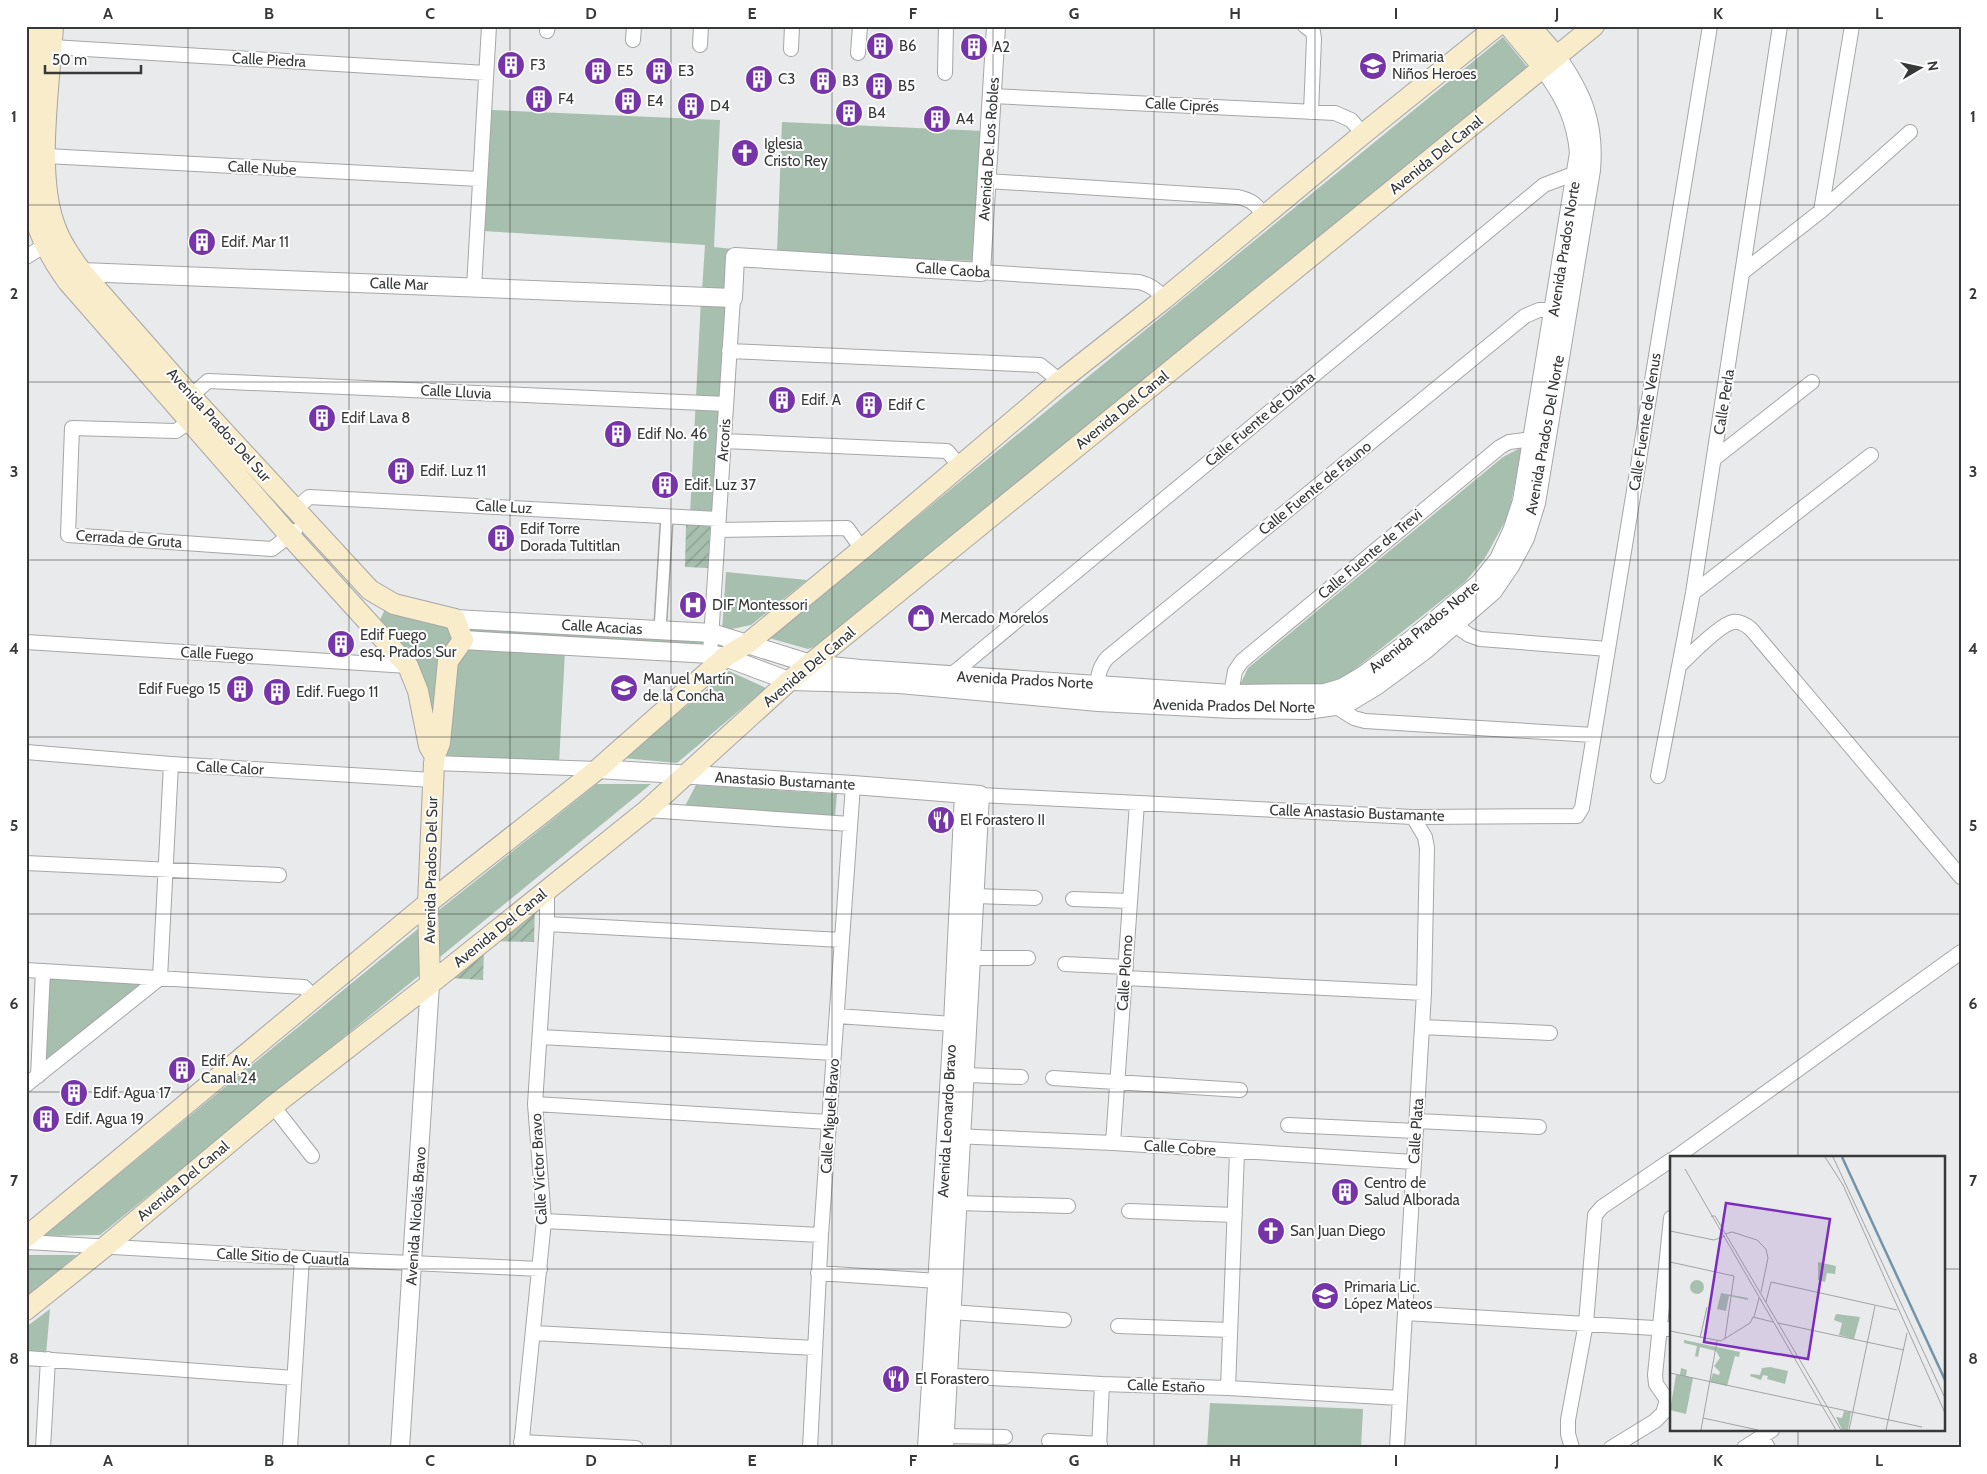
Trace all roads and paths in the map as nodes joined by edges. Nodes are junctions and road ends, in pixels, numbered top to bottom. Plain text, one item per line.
1 (35, 26) edge
2 (53, 26) edge
3 (489, 26) edge
4 (701, 26) edge
5 (792, 26) edge
6 (860, 26) edge
7 (946, 26) edge
8 (996, 26) edge
9 (1305, 26) edge
10 (1498, 26) edge
11 (1509, 26) edge
12 (1530, 26) edge
13 (1594, 26) edge
14 (1710, 26) edge
15 (1780, 26) edge
16 (1852, 26) edge
17 (700, 45) dead end
18 (52, 47) junction
19 (791, 49) dead end
20 (858, 53) dead end
21 (1550, 62) junction
22 (486, 73) junction
23 (944, 73) dead end
24 (992, 96) junction
25 (1311, 112) junction
26 (1910, 132) dead end
27 (1363, 134) junction
28 (36, 168) edge
29 (1576, 173) junction
30 (479, 179) junction
31 (987, 181) junction
32 (1821, 211) junction
33 (1264, 216) junction
34 (44, 246) junction
35 (26, 257) edge
36 (735, 257) joint
37 (981, 272) junction
38 (1744, 272) junction
39 (75, 277) junction
40 (474, 287) junction
41 (732, 298) junction
42 (1164, 299) junction
43 (1560, 310) junction
44 (729, 350) junction
45 (1060, 381) junction
46 (1812, 382) dead end
47 (726, 404) junction
48 (195, 409) junction
49 (1534, 439) junction
50 (724, 441) junction
51 (1872, 455) dead end
52 (1715, 458) junction
53 (960, 466) junction
54 (300, 515) junction
55 (667, 516) junction
56 (718, 524) junction
57 (290, 536) junction
58 (862, 549) junction
59 (370, 590) junction
60 (1693, 593) junction
61 (354, 607) junction
62 (456, 619) junction
63 (1455, 625) junction
64 (660, 630) junction
65 (712, 633) junction
66 (463, 640) junction
67 (26, 642) edge
68 (747, 644) junction
69 (1420, 644) junction
70 (1608, 649) junction
71 (718, 656) junction
72 (811, 664) junction
73 (1680, 664) junction
74 (408, 666) junction
75 (950, 676) junction
76 (789, 681) junction
77 (1098, 693) junction
78 (1231, 694) junction
79 (1335, 706) junction
80 (1593, 735) junction
81 (26, 752) edge
82 (170, 764) junction
83 (434, 766) junction
84 (598, 769) junction
85 (686, 776) junction
86 (1658, 776) dead end
87 (853, 785) junction
88 (972, 795) junction
89 (1137, 803) junction
90 (646, 810) junction
91 (1577, 816) joint
92 (1412, 817) junction
93 (850, 824) junction
94 (26, 863) edge
95 (165, 869) junction
96 (279, 875) dead end
97 (1961, 877) edge
98 (547, 890) junction
99 (975, 896) junction
100 (1035, 898) dead end
101 (1073, 899) dead end
102 (1130, 901) junction
103 (428, 903) junction
104 (547, 924) junction
105 (842, 940) junction
106 (1961, 952) edge
107 (972, 958) junction
108 (1028, 958) dead end
109 (1065, 964) dead end
110 (26, 970) edge
111 (43, 971) junction
112 (1125, 973) junction
113 (160, 978) junction
114 (430, 984) junction
115 (1424, 992) junction
116 (314, 998) junction
117 (837, 1016) junction
118 (953, 1024) junction
119 (1422, 1027) junction
120 (1550, 1033) dead end
121 (541, 1037) junction
122 (834, 1053) junction
123 (38, 1076) junction
124 (966, 1076) junction
125 (1021, 1077) dead end
126 (1053, 1078) dead end
127 (1118, 1081) junction
128 (26, 1085) edge
129 (1240, 1090) dead end
130 (535, 1104) junction
131 (273, 1106) junction
132 (829, 1122) junction
133 (1288, 1125) dead end
134 (1417, 1126) junction
135 (1539, 1126) dead end
136 (954, 1136) junction
137 (1113, 1143) junction
138 (1237, 1152) junction
139 (312, 1156) dead end
140 (1678, 1156) edge
141 (1670, 1161) edge
142 (1414, 1162) junction
143 (957, 1203) junction
144 (1068, 1206) dead end
145 (1128, 1211) dead end
146 (1235, 1215) junction
147 (544, 1221) junction
148 (821, 1235) junction
149 (1670, 1236) edge
150 (26, 1237) edge
151 (26, 1242) edge
152 (106, 1246) junction
153 (302, 1258) junction
154 (413, 1264) junction
155 (540, 1269) junction
156 (818, 1273) junction
157 (938, 1281) junction
158 (26, 1310) edge
159 (951, 1312) junction
160 (1405, 1313) junction
161 (1064, 1320) dead end
162 (1586, 1323) junction
163 (1118, 1326) dead end
164 (1665, 1328) edge
165 (1230, 1330) junction
166 (534, 1333) junction
167 (815, 1348) junction
168 (26, 1358) edge
169 (48, 1359) junction
170 (940, 1375) junction
171 (294, 1378) junction
172 (1102, 1384) junction
173 (1228, 1388) junction
174 (1400, 1398) junction
175 (1669, 1400) edge
176 (1005, 1437) dead end
177 (1767, 1438) edge
178 (1050, 1441) dead end
179 (944, 1442) edge
180 (521, 1445) edge
181 (1100, 1446) edge
182 (43, 1448) edge
183 (290, 1448) edge
184 (400, 1448) edge
185 (636, 1448) edge
186 (810, 1448) edge
187 (927, 1448) edge
188 (1397, 1448) edge
189 (1572, 1448) edge
190 (1611, 1448) edge
191 (1744, 1448) edge

1 - 28 main road, Avenida Prados Del Sur
2 - 18 main road, Avenida Prados Del Sur
3 - 22 street
4 - 17 street
5 - 19 street
6 - 20 street
7 - 23 street
8 - 24 street, Avenida De Los Robles
9 - 25 street
10 - 27 main road
11 - 21 main road, Avenida Prados Norte
12 - 21 main road, Avenida Prados Del Norte
13 - 21 main road, Avenida Del Canal
14 - 70 street, Calle Fuente de Venus
15 - 38 street, Calle Perla
16 - 32 street
18 - 22 street, Calle Piedra
18 - 28 main road, Avenida Prados Del Sur
21 - 29 street, Avenida Prados Norte
21 - 43 street, Avenida Prados Del Norte
21 - 72 main road, Avenida Del Canal
22 - 30 street
24 - 25 street, Calle Ciprés
24 - 31 street, Avenida De Los Robles
25 - 27 street, Calle Ciprés
26 - 32 street
27 - 33 main road
28 - 30 street, Calle Nube
28 - 34 main road, Avenida Prados Del Sur
28 - 39 main road, Avenida Prados Del Sur
29 - 43 street, Avenida Prados Norte
29 - 75 street, Calle Fuente de Diana
30 - 40 street
31 - 33 street
31 - 37 street, Avenida De Los Robles
32 - 38 street
33 - 42 main road
34 - 35 street
34 - 39 main road, Avenida Prados Del Sur
36 - 37 street, Calle Caoba
36 - 41 street, Arcoris
37 - 42 street, Calle Caoba
38 - 52 street, Calle Perla
39 - 40 street, Calle Mar
39 - 48 main road, Avenida Prados Del Sur
40 - 41 street, Calle Mar
41 - 44 street, Arcoris
42 - 45 main road
43 - 49 street, Avenida Prados Norte
43 - 63 street, Avenida Prados Del Norte
43 - 77 street, Calle Fuente de Fauno
44 - 45 street
44 - 47 street, Arcoris
45 - 53 main road
46 - 52 street
47 - 48 street, Calle Lluvia
47 - 50 street, Arcoris
48 - 54 main road, Avenida Prados Del Sur
48 - 57 main road, Avenida Prados Del Sur
48 - 57 street, Cerrada de Gruta
49 - 69 street, Avenida Prados Norte
49 - 78 street, Calle Fuente de Trevi
50 - 53 street
50 - 56 street, Arcoris
51 - 60 street
52 - 60 street, Calle Perla
53 - 58 main road
54 - 55 street, Calle Luz
54 - 57 street, Cerrada de Gruta
54 - 59 main road, Avenida Prados Del Sur
55 - 56 street, Calle Luz
55 - 64 street
56 - 58 street, Calle Luz
56 - 65 street, Arcoris
57 - 61 main road, Avenida Prados Del Sur
58 - 68 main road
59 - 61 street
59 - 62 main road, Avenida Prados Del Sur
60 - 73 street, Calle Perla
61 - 74 main road, Avenida Prados Del Sur
62 - 64 street, Calle Acacias
62 - 66 main road
63 - 69 street, Avenida Prados Del Norte
63 - 70 street
64 - 65 street, Calle Acacias
65 - 68 street, Calle Acacias
65 - 71 street, Arcoris
66 - 71 street, Calle Acacias
66 - 83 main road, Avenida Prados Del Sur
67 - 74 street, Calle Fuego
68 - 71 main road
68 - 72 street, Avenida Prados Norte
69 - 78 street, Avenida Prados Norte
69 - 79 street, Avenida Prados Del Norte
70 - 80 street, Calle Fuente de Venus
71 - 76 street, Calle Acacias
71 - 84 main road
72 - 75 street, Avenida Prados Norte
72 - 76 main road, Avenida Del Canal
73 - 86 street, Calle Perla
73 - 97 street
74 - 83 main road, Avenida Prados Del Sur
75 - 77 street, Avenida Prados Norte
76 - 77 street, Avenida Prados Del Norte
76 - 85 main road, Avenida Del Canal
77 - 78 street, Avenida Prados Norte
77 - 79 street, Avenida Prados Del Norte
79 - 80 street
80 - 91 street, Calle Fuente de Venus
81 - 82 street, Calle Calor
82 - 83 street, Calle Calor
82 - 95 street
83 - 84 street, Anastasio Bustamante
83 - 103 main road, Avenida Prados Del Sur
84 - 85 street, Anastasio Bustamante
84 - 103 main road
85 - 87 street, Anastasio Bustamante
85 - 90 main road, Avenida Del Canal
87 - 88 street, Anastasio Bustamante
87 - 93 street, Calle Miguel Bravo
88 - 89 street, Anastasio Bustamante
88 - 99 street, Avenida Leonardo Bravo
88 - 118 street, Avenida Leonardo Bravo
89 - 92 street, Calle Anastasio Bustamante
89 - 102 street, Calle Plomo
90 - 93 street
90 - 98 main road, Avenida Del Canal
91 - 92 street, Calle Anastasio Bustamante
92 - 115 street, Calle Plata
93 - 105 street, Calle Miguel Bravo
94 - 95 street
95 - 96 street
95 - 113 street
98 - 104 street, Calle Víctor Bravo
98 - 114 main road, Avenida Del Canal
99 - 100 street
99 - 107 street, Avenida Leonardo Bravo
101 - 102 street
102 - 112 street, Calle Plomo
103 - 114 main road, Avenida Prados Del Sur
103 - 116 main road
104 - 105 street
104 - 121 street, Calle Víctor Bravo
105 - 117 street, Calle Miguel Bravo
106 - 140 street
107 - 108 street
107 - 124 street, Avenida Leonardo Bravo
109 - 112 street
110 - 111 street
111 - 113 street
111 - 123 street
112 - 115 street
112 - 127 street, Calle Plomo
113 - 116 street
113 - 123 street
114 - 131 main road, Avenida Del Canal
114 - 154 street, Avenida Nicolás Bravo
115 - 119 street, Calle Plata
116 - 150 main road
117 - 118 street
117 - 122 street, Calle Miguel Bravo
118 - 136 street, Avenida Leonardo Bravo
119 - 120 street
119 - 134 street, Calle Plata
121 - 122 street
121 - 130 street, Calle Víctor Bravo
122 - 132 street, Calle Miguel Bravo
123 - 128 street
124 - 125 street
124 - 136 street, Avenida Leonardo Bravo
126 - 127 street
127 - 129 street
127 - 137 street, Calle Plomo
130 - 132 street
130 - 147 street, Calle Víctor Bravo
131 - 139 street
131 - 152 main road, Avenida Del Canal
132 - 148 street, Calle Miguel Bravo
133 - 134 street
134 - 135 street
134 - 142 street, Calle Plata
136 - 137 street, Calle Cobre
136 - 143 street, Avenida Leonardo Bravo
136 - 157 street, Avenida Leonardo Bravo
137 - 138 street, Calle Cobre
138 - 142 street, Calle Cobre
138 - 146 street
141 - 162 street
142 - 160 street, Calle Plata
143 - 144 street
143 - 159 street, Avenida Leonardo Bravo
145 - 146 street
146 - 165 street
147 - 148 street
147 - 155 street, Calle Víctor Bravo
148 - 156 street, Calle Miguel Bravo
149 - 164 street
151 - 152 street, Calle Sitio de Cuautla
152 - 153 street, Calle Sitio de Cuautla
152 - 158 main road, Avenida Del Canal
153 - 154 street, Calle Sitio de Cuautla
153 - 171 street
154 - 155 street, Calle Sitio de Cuautla
154 - 184 street, Avenida Nicolás Bravo
155 - 166 street, Calle Víctor Bravo
156 - 157 street
156 - 167 street, Calle Miguel Bravo
157 - 170 street, Avenida Leonardo Bravo
159 - 161 street
159 - 170 street, Avenida Leonardo Bravo
160 - 162 street
160 - 174 street, Calle Plata
162 - 164 street
162 - 189 street
163 - 165 street
164 - 175 street
165 - 173 street
166 - 167 street
166 - 180 street, Calle Víctor Bravo
167 - 186 street, Calle Miguel Bravo
168 - 169 street
169 - 171 street
169 - 182 street
170 - 172 street, Calle Estaño
170 - 179 street, Avenida Leonardo Bravo
170 - 187 street, Avenida Leonardo Bravo
171 - 183 street
172 - 173 street, Calle Estaño
172 - 181 street
173 - 174 street, Calle Estaño
174 - 188 street, Calle Plata
175 - 190 street
176 - 179 street
177 - 191 street
178 - 181 street
180 - 185 street

